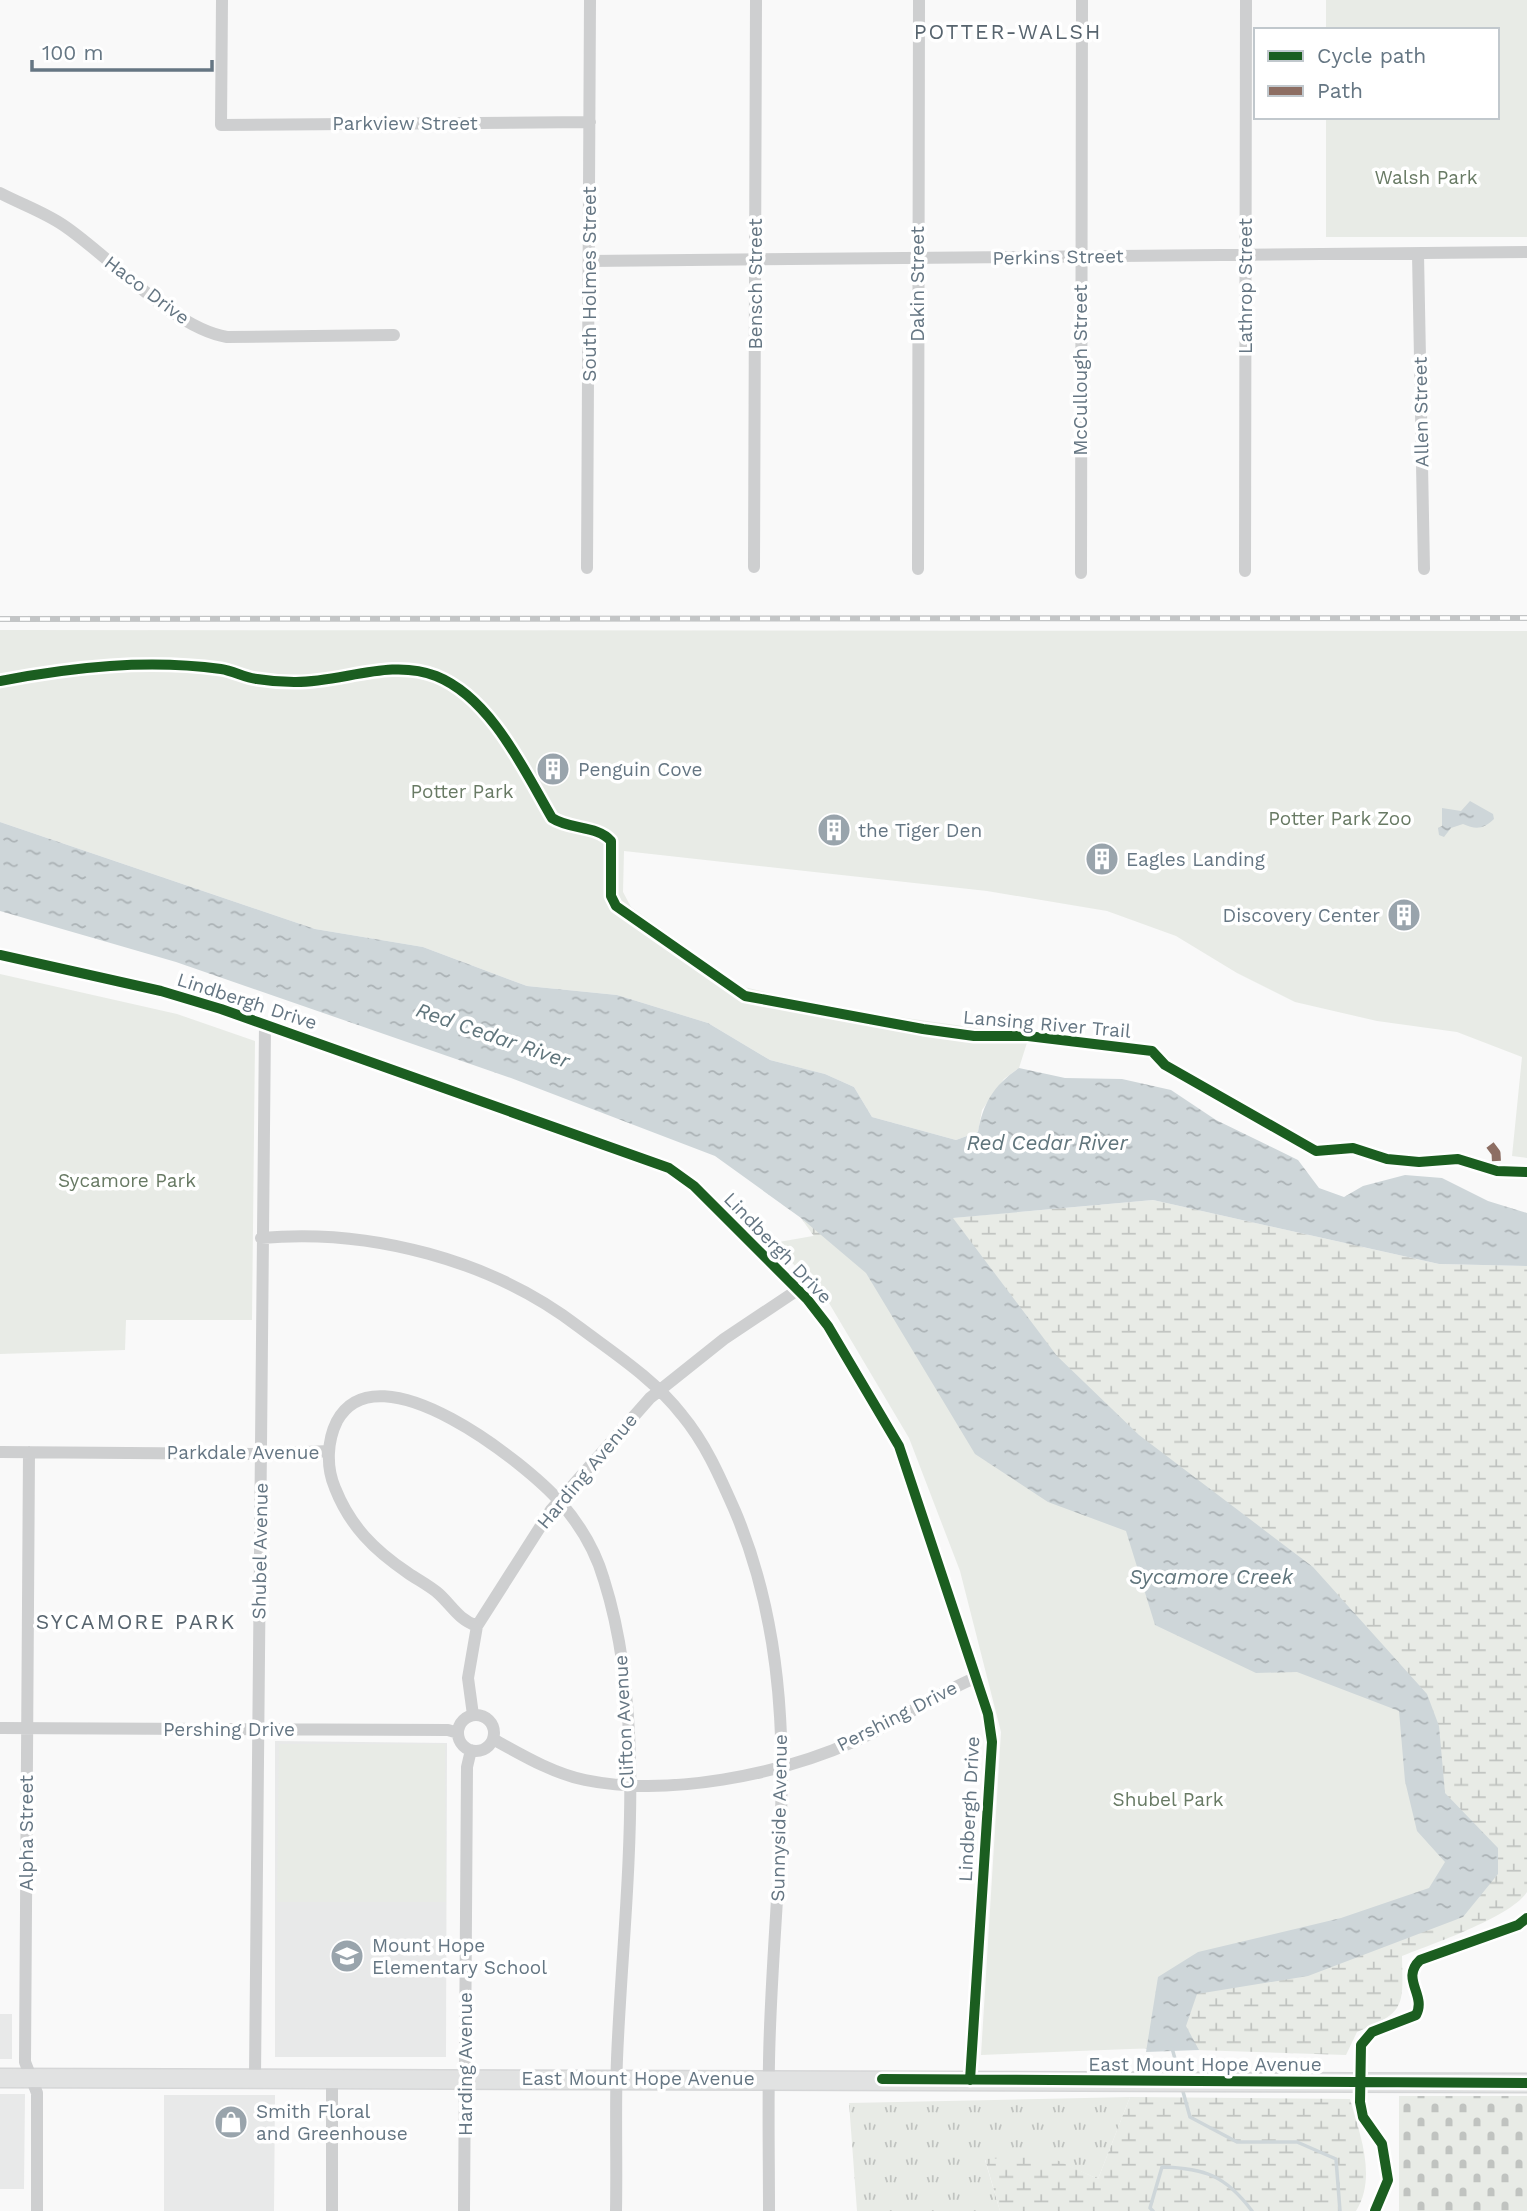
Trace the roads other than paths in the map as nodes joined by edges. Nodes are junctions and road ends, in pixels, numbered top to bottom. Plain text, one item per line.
1 (222, 0) edge
2 (590, 0) edge
3 (755, 0) edge
4 (919, 0) edge
5 (1082, 0) edge
6 (1246, 0) edge
7 (590, 122) junction
8 (0, 193) edge
9 (1527, 253) edge
10 (1418, 254) junction
11 (1245, 255) junction
12 (1080, 257) junction
13 (917, 258) junction
14 (755, 260) junction
15 (589, 261) junction
16 (394, 335) dead end
17 (587, 568) dead end
18 (754, 568) dead end
19 (918, 569) dead end
20 (1424, 569) dead end
21 (1245, 571) dead end
22 (1080, 573) dead end
23 (0, 955) edge
24 (265, 1024) junction
25 (261, 1238) junction
26 (799, 1289) junction
27 (660, 1390) junction
28 (0, 1451) edge
29 (329, 1451) junction
30 (29, 1452) junction
31 (261, 1454) junction
32 (558, 1500) junction
33 (477, 1626) junction
34 (977, 1677) junction
35 (473, 1715) junction
36 (0, 1728) edge
37 (27, 1728) junction
38 (258, 1730) junction
39 (458, 1733) junction
40 (493, 1739) junction
41 (471, 1750) junction
42 (783, 1765) junction
43 (628, 1784) junction
44 (32, 2077) junction
45 (255, 2077) junction
46 (332, 2077) junction
47 (0, 2078) edge
48 (465, 2078) junction
49 (617, 2078) junction
50 (769, 2078) junction
51 (970, 2080) junction
52 (1527, 2083) edge
53 (37, 2211) edge
54 (332, 2211) edge
55 (464, 2211) edge
56 (616, 2211) edge
57 (769, 2211) edge

1 - 7 street, Parkview Street
2 - 7 street, South Holmes Street
3 - 14 street, Bensch Street
4 - 13 street, Dakin Street
5 - 12 street, McCullough Street
6 - 11 street, Lathrop Street
7 - 15 street, South Holmes Street
8 - 16 street, Haco Drive
9 - 10 street, Perkins Street
10 - 11 street, Perkins Street
10 - 20 street, Allen Street
11 - 12 street, Perkins Street
11 - 21 street, Lathrop Street
12 - 13 street, Perkins Street
12 - 22 street, McCullough Street
13 - 14 street, Perkins Street
13 - 19 street, Dakin Street
14 - 15 street, Perkins Street
14 - 18 street, Bensch Street
15 - 17 street, South Holmes Street
23 - 24 street, Lindbergh Drive
24 - 25 street, Shubel Avenue
24 - 26 street, Lindbergh Drive
25 - 27 street, Sunnyside Avenue
25 - 31 street, Shubel Avenue
26 - 27 street, Harding Avenue
26 - 34 street, Lindbergh Drive
27 - 32 street, Harding Avenue
27 - 42 street, Sunnyside Avenue
28 - 30 street, Parkdale Avenue
29 - 31 street, Parkdale Avenue
29 - 32 street, Clifton Avenue
29 - 33 street, Parkdale Avenue
30 - 31 street, Parkdale Avenue
30 - 37 street, Alpha Street
31 - 38 street, Shubel Avenue
32 - 33 street, Harding Avenue
32 - 43 street, Clifton Avenue
33 - 35 street, Harding Avenue
34 - 42 street, Pershing Drive
34 - 51 street, Lindbergh Drive
35 - 39 street
35 - 40 street
36 - 37 street, Pershing Drive
37 - 38 street, Pershing Drive
37 - 44 street, Alpha Street
38 - 39 street, Pershing Drive
38 - 45 street, Shubel Avenue
39 - 41 street
40 - 41 street
40 - 43 street, Pershing Drive
41 - 48 street, Harding Avenue
42 - 43 street, Pershing Drive
42 - 50 street, Sunnyside Avenue
43 - 49 street, Clifton Avenue
44 - 45 street, East Mount Hope Avenue
44 - 47 street, East Mount Hope Avenue
44 - 53 street, Alpha Street
45 - 46 street, East Mount Hope Avenue
46 - 48 street, East Mount Hope Avenue
46 - 54 street
48 - 49 street, East Mount Hope Avenue
48 - 55 street, Harding Avenue
49 - 50 street, East Mount Hope Avenue
49 - 56 street, Clifton Avenue
50 - 51 street, East Mount Hope Avenue
50 - 57 street, Sunnyside Avenue
51 - 52 street, East Mount Hope Avenue

